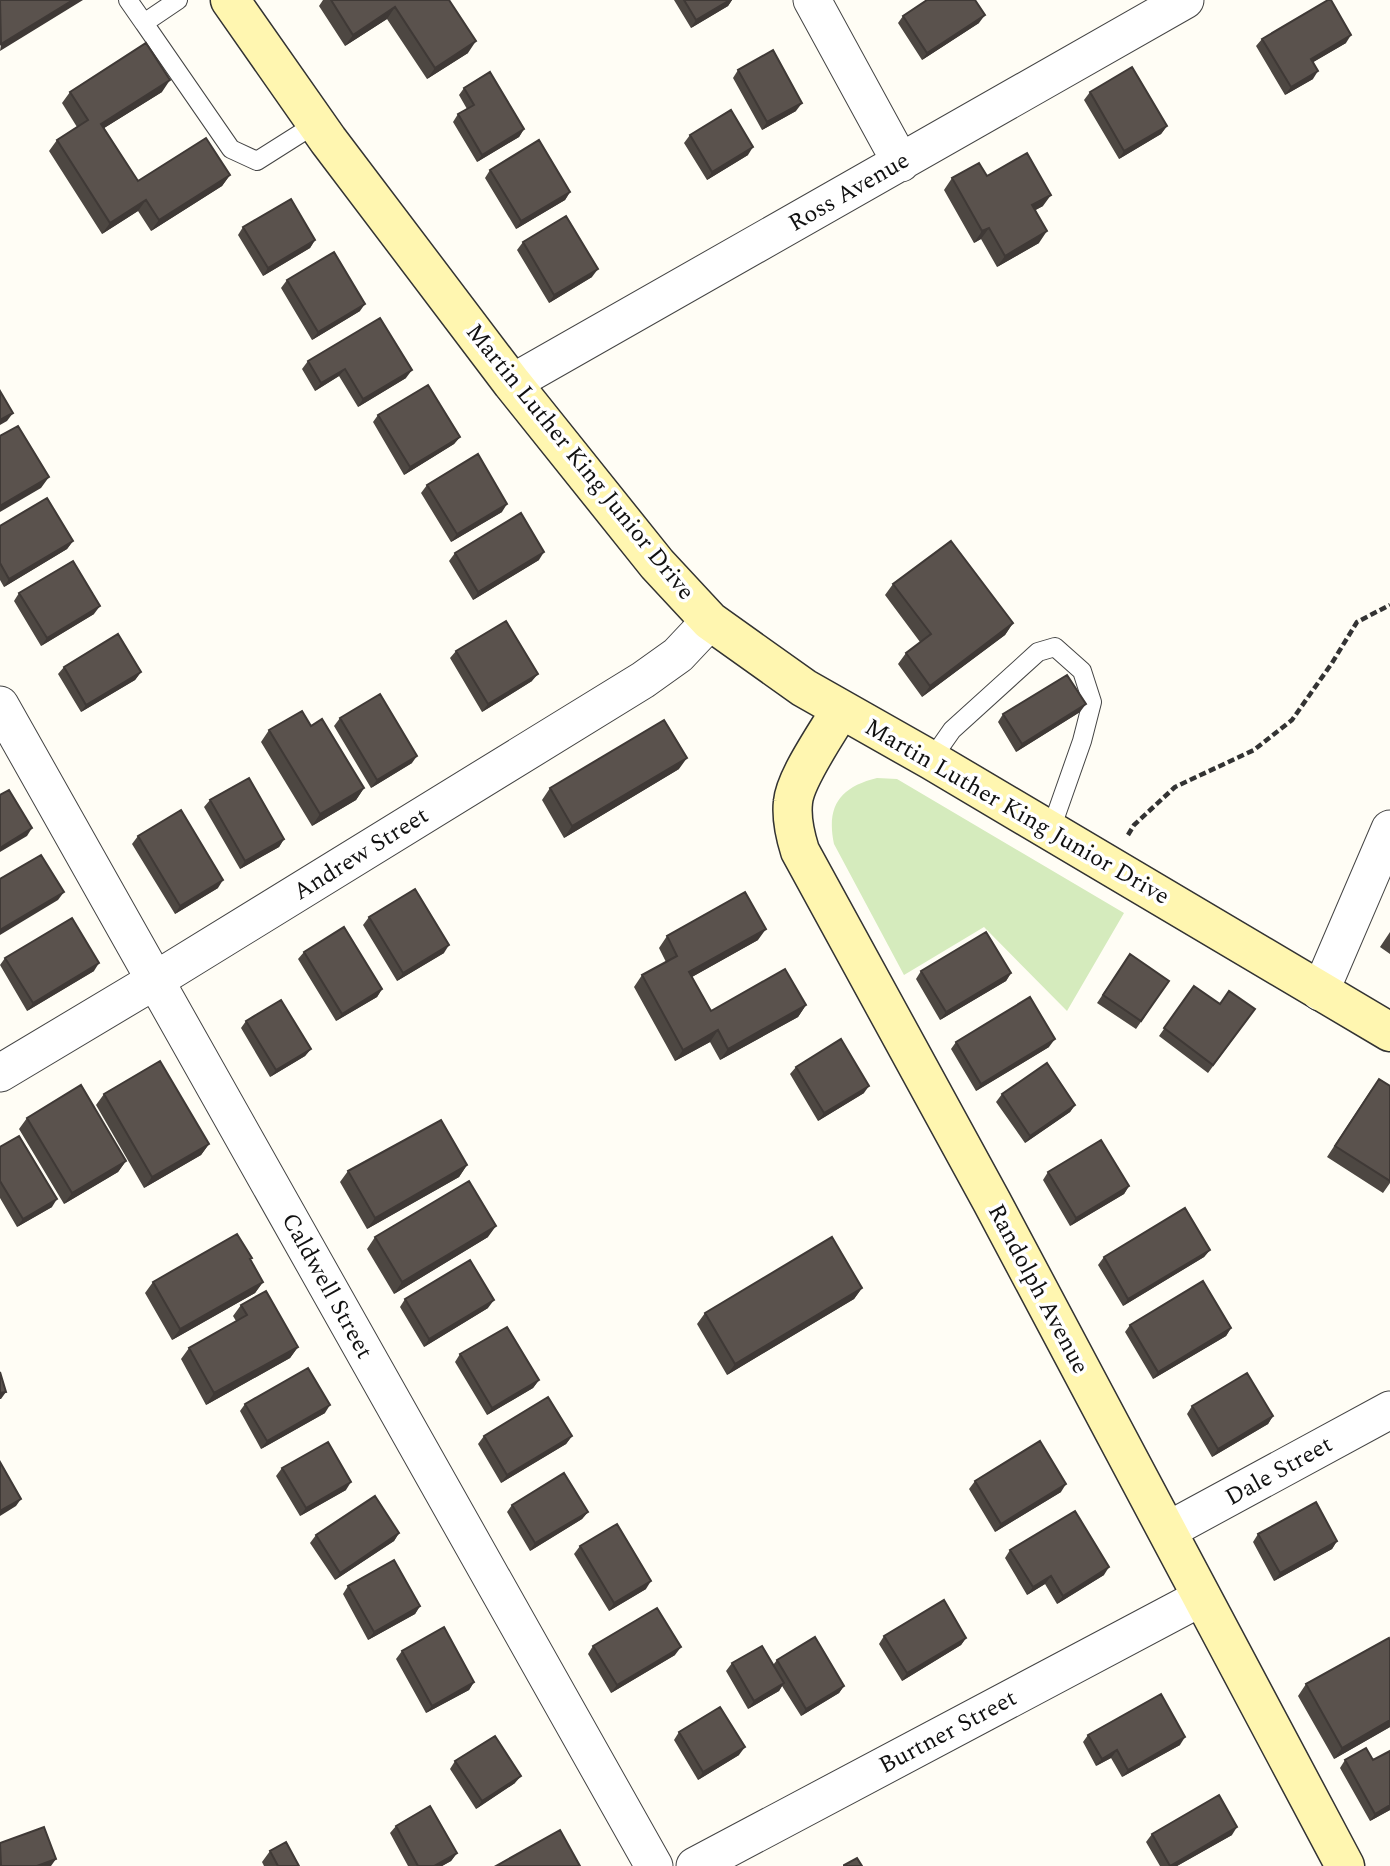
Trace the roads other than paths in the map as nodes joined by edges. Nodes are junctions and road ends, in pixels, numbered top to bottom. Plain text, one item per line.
1 (128, 0) edge
2 (178, 0) edge
3 (230, 0) edge
4 (813, 0) edge
5 (1185, 0) edge
6 (144, 23) junction
7 (317, 123) junction
8 (901, 163) junction
9 (512, 383) junction
10 (710, 621) junction
11 (0, 705) edge
12 (841, 709) junction
13 (931, 760) junction
14 (1390, 830) edge
15 (1050, 832) junction
16 (154, 981) junction
17 (1320, 992) junction
18 (1390, 1032) edge
19 (0, 1073) edge
20 (1390, 1410) edge
21 (1167, 1531) junction
22 (1202, 1597) junction
23 (654, 1866) edge
24 (695, 1866) edge
25 (1345, 1866) edge

1 - 6 lane
2 - 6 lane
3 - 7 main road, Martin Luther King Junior Drive
4 - 8 street
5 - 8 street, Ross Avenue
6 - 7 lane
7 - 9 main road, Martin Luther King Junior Drive
8 - 9 street, Ross Avenue
9 - 10 main road, Martin Luther King Junior Drive
10 - 12 main road, Martin Luther King Junior Drive
10 - 16 street, Andrew Street
11 - 16 street, Caldwell Street
12 - 13 main road, Martin Luther King Junior Drive
12 - 21 main road, Randolph Avenue
13 - 15 main road, Martin Luther King Junior Drive
13 - 15 lane
14 - 17 street
15 - 17 main road, Martin Luther King Junior Drive
16 - 19 street, Andrew Street
16 - 23 street, Caldwell Street
17 - 18 main road, Martin Luther King Junior Drive
20 - 21 street, Dale Street
21 - 22 main road, Randolph Avenue
22 - 24 street, Burtner Street
22 - 25 main road, Randolph Avenue

